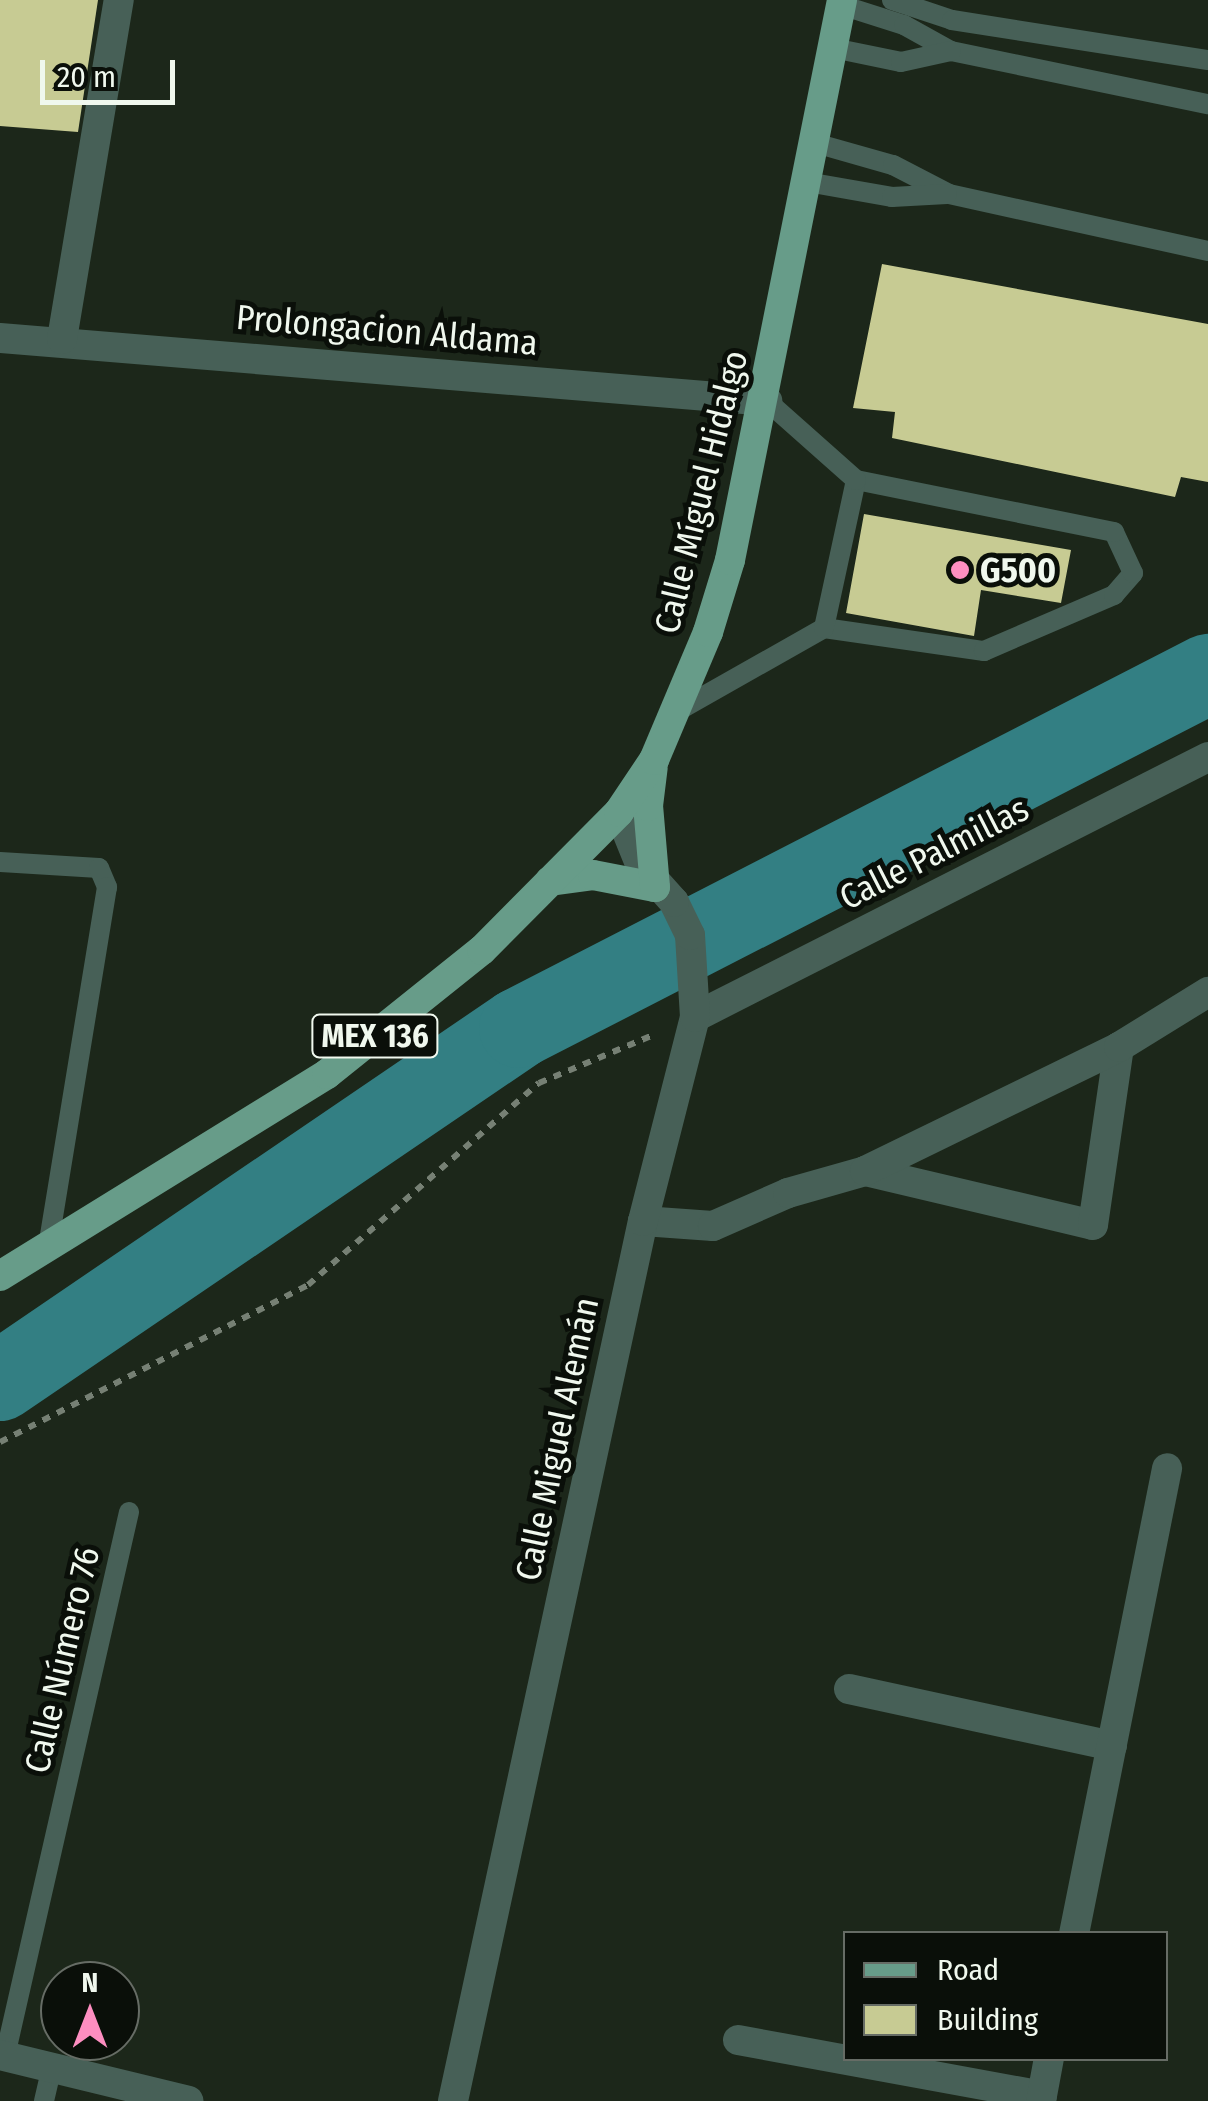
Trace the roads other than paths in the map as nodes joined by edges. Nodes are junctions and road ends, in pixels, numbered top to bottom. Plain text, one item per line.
1 (119, 0) edge
2 (892, 0) edge
3 (841, 2) edge
4 (833, 48) junction
5 (951, 51) junction
6 (1208, 60) edge
7 (1208, 104) edge
8 (815, 143) junction
9 (808, 182) junction
10 (949, 194) junction
11 (1208, 251) edge
12 (0, 338) edge
13 (62, 338) junction
14 (766, 401) junction
15 (856, 480) junction
16 (824, 628) junction
17 (674, 713) junction
18 (1208, 757) edge
19 (654, 760) junction
20 (619, 812) junction
21 (0, 862) edge
22 (550, 882) junction
23 (664, 894) junction
24 (1208, 992) edge
25 (695, 1016) junction
26 (1120, 1047) junction
27 (865, 1171) junction
28 (643, 1221) junction
29 (48, 1248) junction
30 (0, 1276) edge
31 (1167, 1468) dead end
32 (128, 1512) dead end
33 (849, 1689) dead end
34 (1112, 1746) junction
35 (1075, 1931) edge
36 (738, 2040) dead end
37 (3, 2055) edge
38 (843, 2060) edge
39 (848, 2061) edge
40 (1048, 2061) edge
41 (52, 2067) junction
42 (1042, 2098) edge
43 (44, 2101) edge
44 (188, 2101) edge
45 (453, 2101) edge

1 - 13 street
2 - 6 lane
3 - 4 main road, Calle Míguel Hidalgo / MEX 136
3 - 5 lane
4 - 5 lane
4 - 8 main road, Calle Míguel Hidalgo / MEX 136
5 - 7 lane
8 - 9 main road, Calle Míguel Hidalgo / MEX 136
8 - 10 lane
9 - 10 lane
9 - 14 main road, Calle Míguel Hidalgo / MEX 136
10 - 11 lane
12 - 13 street, Prolongacion Aldama
13 - 14 street, Prolongacion Aldama
14 - 15 lane
14 - 17 main road, Calle Míguel Hidalgo / MEX 136
15 - 16 lane
15 - 16 lane
16 - 17 lane
17 - 19 main road, Calle Míguel Hidalgo / MEX 136
18 - 25 street, Calle Palmillas
19 - 20 main road, Calle Míguel Hidalgo / MEX 136
19 - 23 main road
20 - 22 main road, Calle Míguel Hidalgo / MEX 136
20 - 23 street, Calle Miguel Alemán
21 - 29 lane
22 - 23 main road
22 - 29 main road, Calle Míguel Hidalgo / MEX 136
23 - 25 street, Calle Miguel Alemán
24 - 26 street
25 - 28 street, Calle Miguel Alemán
26 - 27 street
26 - 27 street
27 - 28 street
28 - 45 street, Calle Miguel Alemán
29 - 30 main road, Calle Míguel Hidalgo / MEX 136
31 - 34 street
32 - 37 lane, Calle Número 76
33 - 34 street
34 - 35 street
36 - 38 street
37 - 41 street
39 - 42 street
40 - 42 street
41 - 43 lane
41 - 44 street

